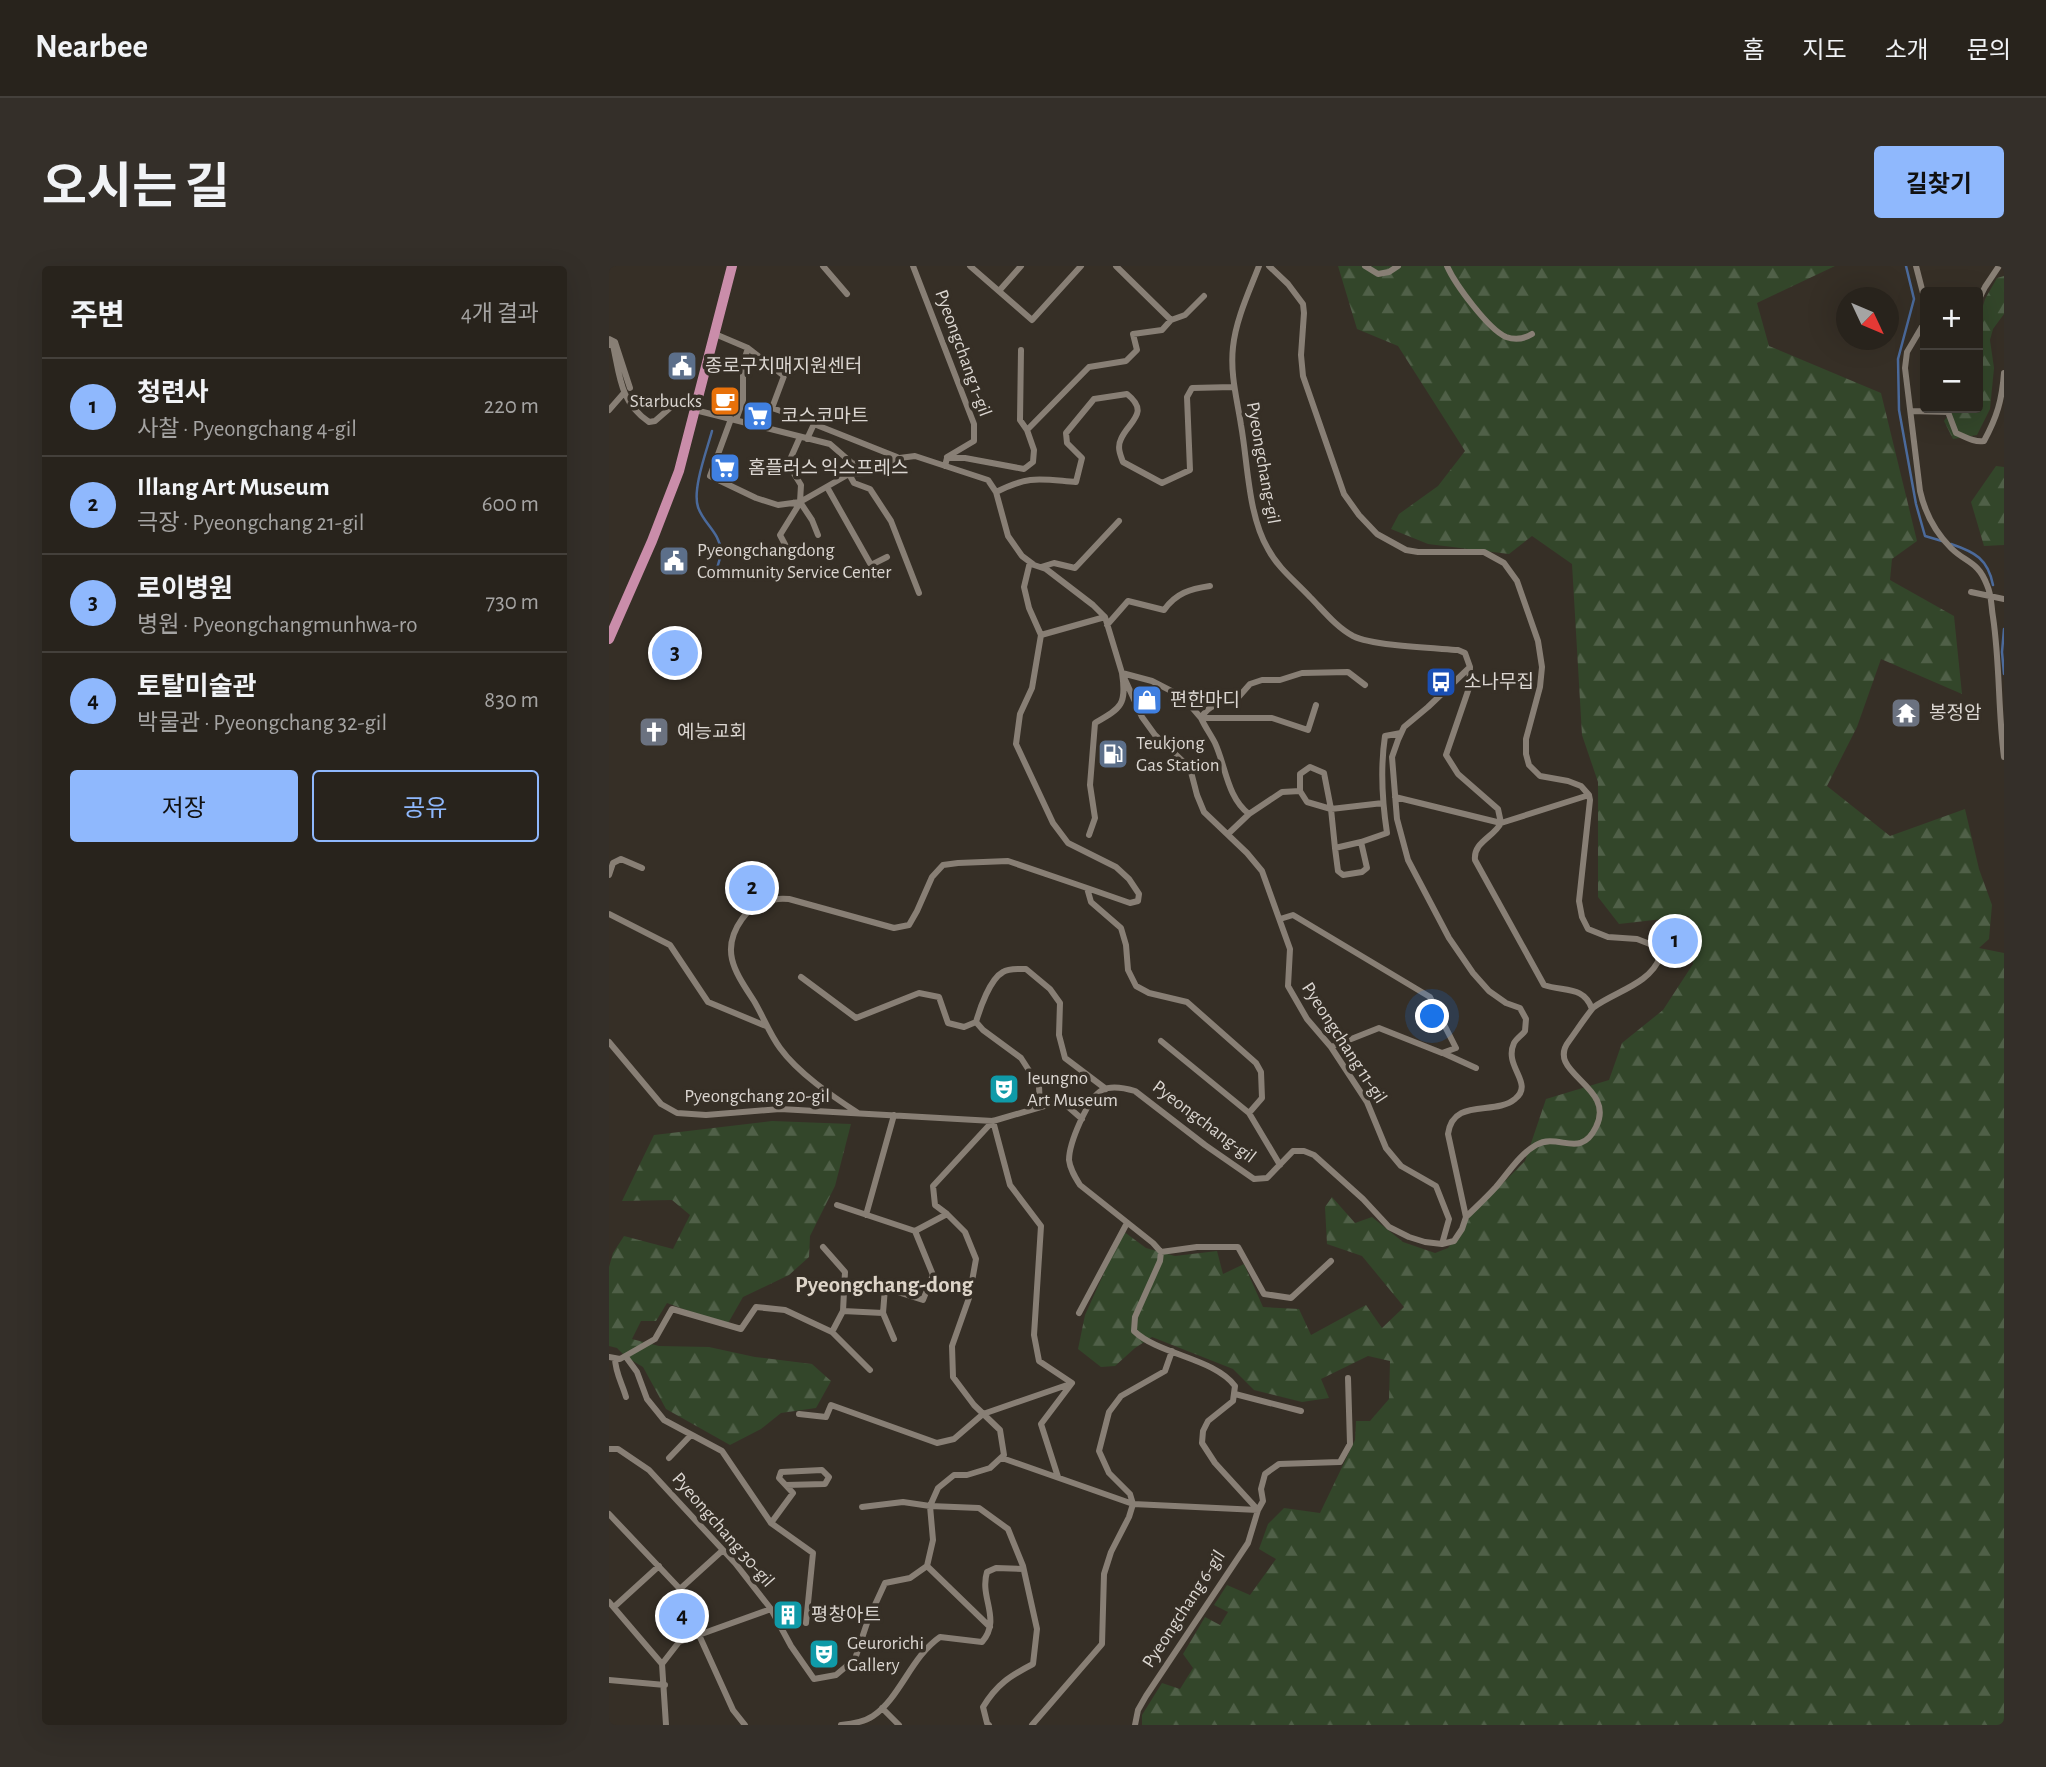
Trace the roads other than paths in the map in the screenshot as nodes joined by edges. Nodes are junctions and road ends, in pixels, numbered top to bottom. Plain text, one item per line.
1 (732, 266) edge
2 (823, 266) edge
3 (913, 266) edge
4 (970, 266) edge
5 (1021, 266) edge
6 (1081, 266) edge
7 (1116, 266) edge
8 (1259, 266) edge
9 (1269, 266) edge
10 (1365, 266) edge
11 (1398, 266) edge
12 (1447, 266) edge
13 (1916, 266) edge
14 (1999, 266) edge
15 (999, 291) junction
16 (1983, 291) edge
17 (847, 294) dead end
18 (1204, 296) dead end
19 (1171, 320) junction
20 (715, 334) junction
21 (1532, 334) dead end
22 (609, 339) edge
23 (609, 345) edge
24 (748, 348) junction
25 (1021, 351) dead end
26 (2004, 373) edge
27 (1233, 387) junction
28 (630, 388) dead end
29 (623, 394) junction
30 (696, 408) junction
31 (609, 410) edge
32 (1911, 411) junction
33 (1920, 411) edge
34 (1950, 413) edge
35 (733, 420) junction
36 (807, 420) dead end
37 (1027, 430) junction
38 (804, 438) junction
39 (899, 458) junction
40 (946, 462) junction
41 (849, 474) junction
42 (827, 486) junction
43 (996, 492) junction
44 (797, 502) junction
45 (1119, 521) dead end
46 (818, 535) dead end
47 (789, 552) dead end
48 (887, 557) dead end
49 (1030, 562) junction
50 (1040, 567) junction
51 (1210, 586) dead end
52 (1971, 592) dead end
53 (919, 593) dead end
54 (1991, 596) junction
55 (2004, 599) edge
56 (1105, 617) junction
57 (1107, 625) junction
58 (1041, 635) junction
59 (609, 639) edge
60 (1470, 667) junction
61 (1122, 673) junction
62 (1365, 685) dead end
63 (1316, 705) dead end
64 (1201, 718) junction
65 (1401, 733) junction
66 (2004, 757) edge
67 (1300, 791) junction
68 (1589, 795) junction
69 (1395, 797) junction
70 (1383, 803) junction
71 (1331, 809) junction
72 (1249, 814) junction
73 (1501, 823) junction
74 (1227, 834) junction
75 (1089, 835) dead end
76 (1361, 842) junction
77 (1335, 848) junction
78 (642, 868) dead end
79 (609, 875) edge
80 (1087, 888) junction
81 (609, 914) edge
82 (1280, 919) junction
83 (801, 977) dead end
84 (1592, 1009) junction
85 (976, 1022) junction
86 (766, 1026) junction
87 (1161, 1041) dead end
88 (609, 1042) edge
89 (1331, 1047) junction
90 (1442, 1053) junction
91 (1476, 1069) dead end
92 (1106, 1089) junction
93 (1040, 1107) junction
94 (859, 1113) junction
95 (1249, 1113) junction
96 (894, 1115) junction
97 (1082, 1119) junction
98 (993, 1121) junction
99 (1280, 1165) junction
100 (837, 1205) dead end
101 (947, 1214) junction
102 (866, 1215) junction
103 (1466, 1217) junction
104 (1127, 1223) junction
105 (915, 1231) junction
106 (1442, 1244) junction
107 (823, 1247) dead end
108 (1161, 1252) junction
109 (1331, 1261) dead end
110 (843, 1311) junction
111 (883, 1313) junction
112 (1079, 1313) dead end
113 (832, 1332) junction
114 (894, 1339) dead end
115 (1173, 1351) junction
116 (612, 1357) edge
117 (626, 1357) junction
118 (870, 1370) dead end
119 (1348, 1378) dead end
120 (1072, 1383) junction
121 (1235, 1394) junction
122 (627, 1397) dead end
123 (1301, 1411) dead end
124 (799, 1414) dead end
125 (983, 1414) junction
126 (691, 1435) junction
127 (609, 1449) edge
128 (669, 1458) dead end
129 (1002, 1458) junction
130 (1058, 1478) junction
131 (786, 1485) junction
132 (1133, 1504) junction
133 (930, 1506) junction
134 (862, 1507) dead end
135 (1258, 1510) junction
136 (609, 1514) edge
137 (771, 1523) junction
138 (723, 1550) junction
139 (659, 1566) junction
140 (927, 1566) junction
141 (1023, 1569) junction
142 (611, 1605) edge
143 (771, 1609) junction
144 (806, 1623) dead end
145 (990, 1627) junction
146 (699, 1634) junction
147 (662, 1664) junction
148 (609, 1680) edge
149 (664, 1685) junction
150 (882, 1709) junction
151 (666, 1725) edge
152 (745, 1725) edge
153 (841, 1725) edge
154 (899, 1725) edge
155 (989, 1725) edge
156 (1032, 1725) edge
157 (1135, 1725) edge

1 - 20 main road
2 - 17 street
3 - 40 street, Pyeongchang 1-gil
4 - 15 street
5 - 15 street
6 - 15 street
7 - 19 street
8 - 27 street, Pyeongchang-gil
9 - 68 street
10 - 11 street
12 - 21 street
13 - 32 street
14 - 16 street
18 - 19 street
19 - 37 street
20 - 24 street
20 - 30 main road
22 - 28 street
23 - 29 street
24 - 35 street
24 - 36 street
25 - 37 street
26 - 34 street
27 - 43 street
27 - 60 street, Pyeongchang-gil
29 - 30 street
29 - 31 street
30 - 35 street
30 - 59 main road
32 - 33 street
32 - 54 street
35 - 38 street
35 - 44 street
37 - 40 street
38 - 39 street
38 - 39 street
38 - 44 street
39 - 40 street
39 - 41 street
40 - 43 street
41 - 42 street
41 - 53 street
42 - 44 street
42 - 48 street
43 - 49 street
44 - 46 street
44 - 47 street
45 - 50 street
49 - 50 street
49 - 58 street
50 - 56 street
51 - 57 street
52 - 54 street
54 - 55 street
54 - 66 street
56 - 57 street, Pyeongchang 11-gil
56 - 58 street
57 - 61 street, Pyeongchang 11-gil
58 - 80 street
60 - 65 street
60 - 73 street
61 - 64 street
61 - 74 street, Pyeongchang 11-gil
61 - 75 street, Pyeongchang 11-gil
62 - 64 street
63 - 64 street
64 - 72 street
65 - 69 street
65 - 70 street
67 - 71 street
67 - 71 street
67 - 72 street
68 - 73 street
68 - 84 street
69 - 73 street
69 - 103 street
70 - 71 street
70 - 76 street
71 - 77 street
72 - 74 street
73 - 84 street
74 - 82 street, Pyeongchang 11-gil
76 - 77 street
76 - 77 street
78 - 79 street
80 - 86 street
80 - 95 street
81 - 86 street
82 - 89 street, Pyeongchang 11-gil
82 - 90 street
83 - 85 street
84 - 103 street
85 - 92 street
85 - 93 street
86 - 94 street
87 - 95 street, Pyeongchang-gil
88 - 94 street, Pyeongchang 20-gil
89 - 90 street
89 - 106 street, Pyeongchang 11-gil
90 - 91 street
92 - 97 street
92 - 99 street, Pyeongchang-gil
93 - 97 street, Pyeongchang 20-gil
93 - 98 street, Pyeongchang 20-gil
94 - 96 street, Pyeongchang 20-gil
95 - 99 street, Pyeongchang-gil
96 - 98 street, Pyeongchang 20-gil
96 - 102 street
97 - 104 street
98 - 101 street
98 - 120 street
99 - 106 street, Pyeongchang-gil
100 - 102 street
101 - 105 street
101 - 125 street
102 - 105 street
103 - 106 street
104 - 108 street
104 - 112 street
105 - 111 street
107 - 110 street
108 - 109 street
108 - 115 street
110 - 111 street
110 - 113 street
111 - 114 street
113 - 117 street
113 - 118 street
115 - 121 street
115 - 132 street
116 - 117 street
116 - 122 street
117 - 126 street
119 - 135 street, Pyeongchang 6-gil
120 - 125 street
120 - 130 street
121 - 123 street
121 - 135 street
124 - 125 street
125 - 129 street
126 - 128 street
126 - 137 street
127 - 138 street, Pyeongchang 30-gil
129 - 130 street
129 - 133 street
130 - 132 street
131 - 131 street
131 - 137 street
132 - 135 street
132 - 156 street
133 - 134 street
133 - 140 street
133 - 141 street
135 - 157 street, Pyeongchang 6-gil
136 - 139 street
137 - 144 street
138 - 139 street
138 - 143 street, Pyeongchang 30-gil
139 - 142 street
140 - 143 street, Pyeongchang 30-gil
140 - 145 street
141 - 145 street
141 - 155 street
142 - 147 street
143 - 146 street
145 - 150 street
146 - 147 street
146 - 152 street
147 - 149 street
148 - 149 street
149 - 151 street
150 - 153 street
150 - 154 street

